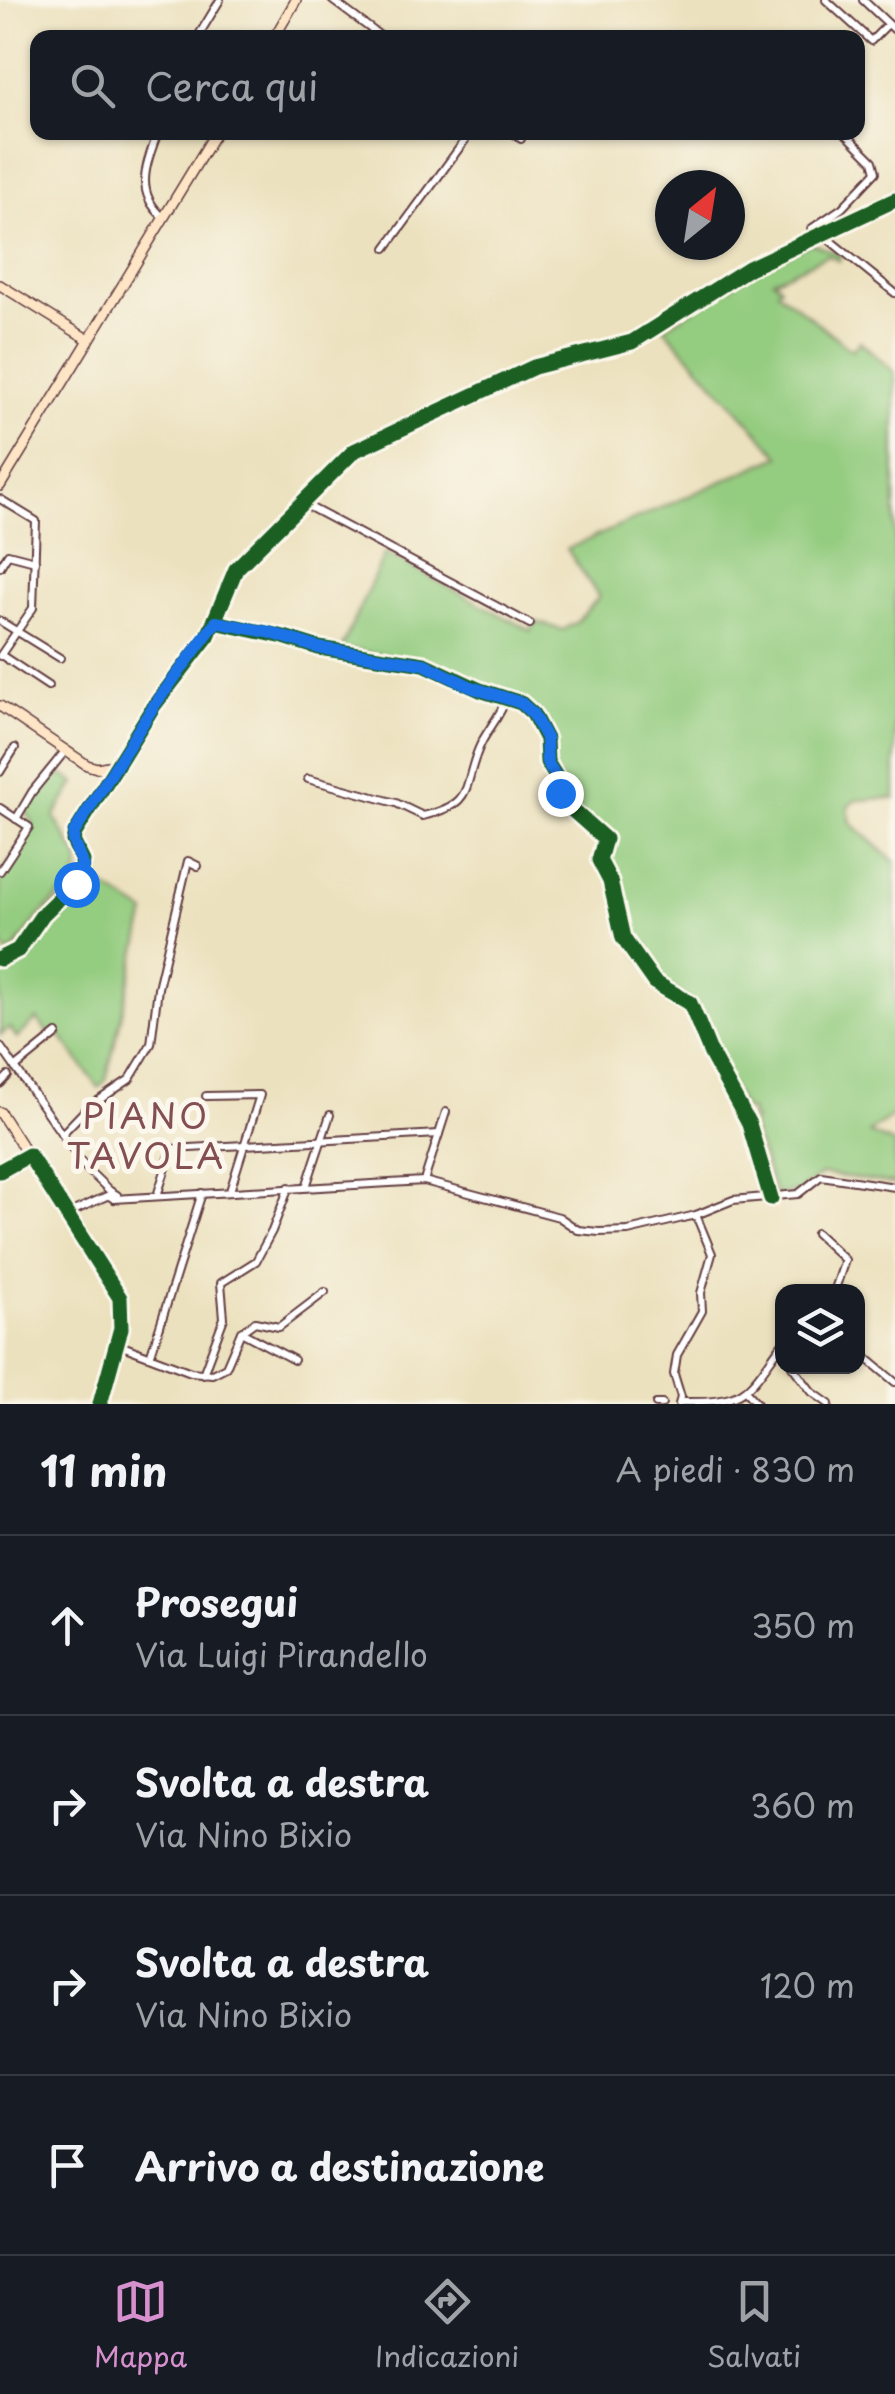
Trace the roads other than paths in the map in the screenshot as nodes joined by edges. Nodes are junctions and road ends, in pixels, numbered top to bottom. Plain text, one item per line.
1 (220, 0) edge
2 (296, 0) edge
3 (332, 0) edge
4 (826, 0) edge
5 (863, 0) edge
6 (888, 24) junction
7 (203, 30) edge
8 (279, 30) edge
9 (372, 30) edge
10 (859, 30) edge
11 (895, 30) edge
12 (865, 36) edge
13 (156, 140) edge
14 (211, 140) edge
15 (465, 140) edge
16 (852, 140) edge
17 (895, 200) edge
18 (164, 218) junction
19 (817, 237) junction
20 (386, 248) dead end
21 (0, 284) edge
22 (895, 293) edge
23 (89, 340) junction
24 (0, 486) edge
25 (0, 500) edge
26 (302, 503) junction
27 (35, 560) junction
28 (0, 567) edge
29 (0, 621) edge
30 (216, 622) junction
31 (530, 624) dead end
32 (18, 632) junction
33 (1, 655) edge
34 (60, 658) dead end
35 (48, 686) dead end
36 (506, 698) junction
37 (0, 706) edge
38 (15, 748) dead end
39 (66, 750) junction
40 (119, 759) junction
41 (92, 767) junction
42 (0, 772) edge
43 (308, 779) dead end
44 (107, 780) junction
45 (0, 808) edge
46 (16, 819) junction
47 (198, 866) dead end
48 (0, 871) edge
49 (0, 958) edge
50 (57, 1034) dead end
51 (0, 1046) edge
52 (15, 1068) junction
53 (8, 1076) dead end
54 (0, 1084) edge
55 (206, 1096) dead end
56 (0, 1112) edge
57 (446, 1112) dead end
58 (330, 1114) dead end
59 (62, 1134) junction
60 (439, 1134) junction
61 (322, 1140) junction
62 (245, 1144) junction
63 (29, 1155) junction
64 (0, 1171) edge
65 (424, 1181) junction
66 (306, 1186) junction
67 (895, 1187) edge
68 (289, 1188) junction
69 (230, 1191) junction
70 (202, 1193) junction
71 (112, 1196) junction
72 (157, 1196) junction
73 (772, 1198) junction
74 (696, 1215) junction
75 (70, 1218) junction
76 (816, 1233) dead end
77 (837, 1284) edge
78 (325, 1292) dead end
79 (241, 1332) junction
80 (118, 1344) junction
81 (152, 1354) junction
82 (775, 1356) edge
83 (865, 1357) edge
84 (294, 1360) dead end
85 (203, 1374) junction
86 (798, 1374) edge
87 (895, 1382) edge
88 (746, 1392) junction
89 (680, 1403) edge
90 (704, 1403) edge
91 (100, 1404) edge
92 (757, 1404) edge
93 (828, 1404) edge

1 - 7 street
2 - 8 street
3 - 9 street
4 - 10 street
5 - 6 street
6 - 11 street
6 - 12 street
13 - 18 street
14 - 18 street
15 - 20 street
16 - 19 street
17 - 19 street
18 - 23 street
19 - 22 street
19 - 26 street
21 - 23 street
23 - 24 street
25 - 27 street
26 - 30 street
26 - 31 street
27 - 28 street
27 - 32 street
29 - 32 street
30 - 36 street
30 - 40 street
32 - 33 street
32 - 34 street
33 - 35 street
36 - 43 street
36 - 73 street
37 - 39 street
38 - 42 street
39 - 41 street
39 - 46 street
40 - 41 street
40 - 44 street
41 - 44 street
44 - 49 street
45 - 46 street
46 - 48 street
47 - 59 street
50 - 52 street
51 - 52 street
52 - 59 street
53 - 54 street
55 - 62 street
56 - 63 street
57 - 60 street
58 - 61 street
59 - 71 street
60 - 61 street
60 - 65 street
61 - 62 street
61 - 66 street
62 - 69 street
62 - 72 street
63 - 64 street
63 - 75 street
65 - 66 street
65 - 74 street
66 - 68 street
67 - 73 street
68 - 69 street
68 - 85 street
69 - 70 street
70 - 72 street
70 - 81 street
71 - 72 street
71 - 75 street
73 - 74 street
74 - 89 street
75 - 80 street
76 - 77 street
78 - 79 street
79 - 84 street
79 - 85 street
80 - 81 street
80 - 91 street
81 - 85 street
82 - 88 street
83 - 87 street
86 - 93 street
88 - 90 street
88 - 92 street
89 - 90 street

